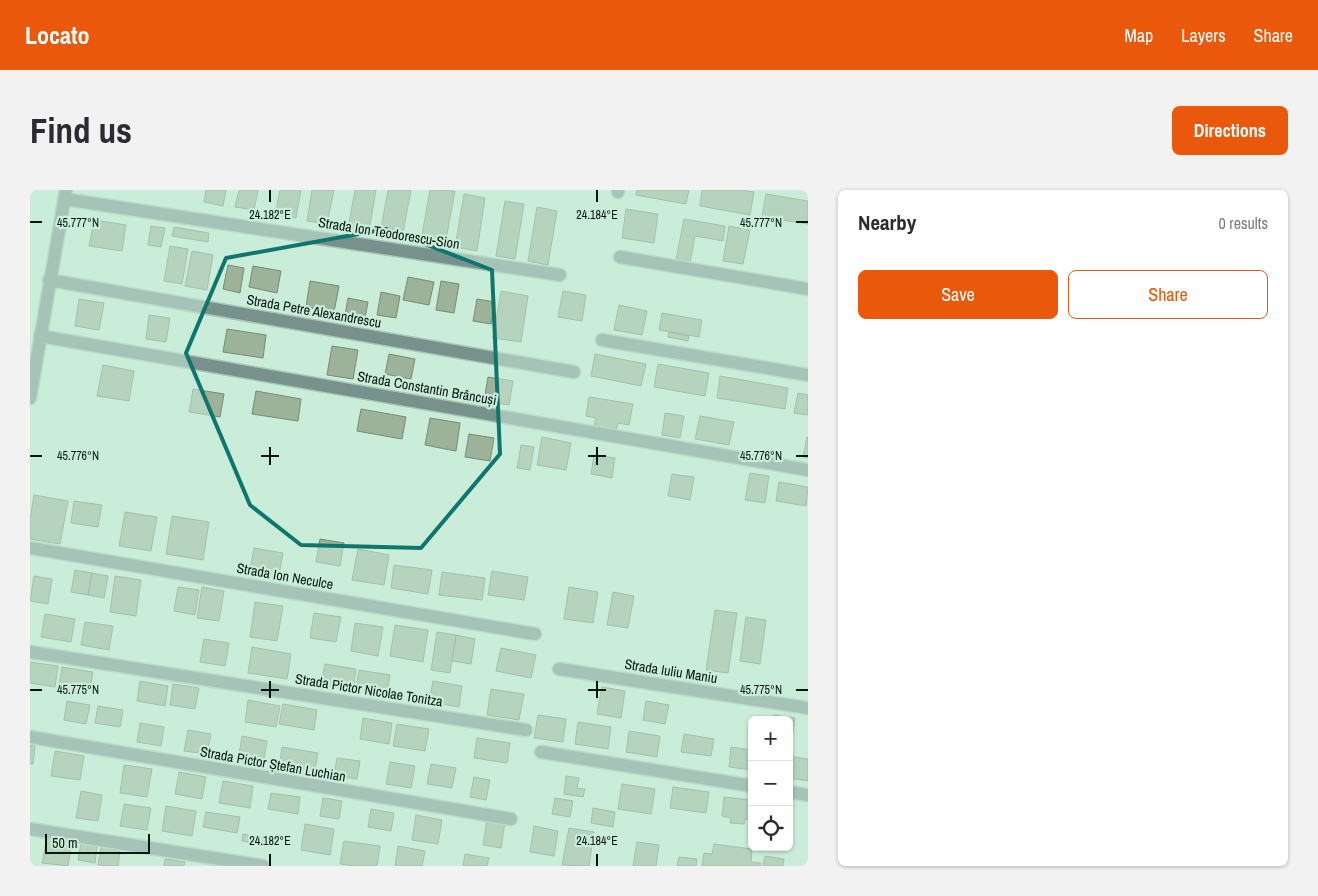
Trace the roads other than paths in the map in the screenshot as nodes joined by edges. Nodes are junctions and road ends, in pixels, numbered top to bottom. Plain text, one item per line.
1 (65, 194) edge
2 (620, 257) dead end
3 (560, 275) dead end
4 (49, 280) junction
5 (808, 289) edge
6 (40, 336) junction
7 (602, 340) dead end
8 (574, 372) dead end
9 (808, 375) edge
10 (30, 398) edge
11 (808, 470) edge
12 (30, 548) edge
13 (535, 634) dead end
14 (30, 652) edge
15 (559, 669) dead end
16 (808, 708) edge
17 (526, 730) dead end
18 (30, 737) edge
19 (541, 752) dead end
20 (748, 785) edge
21 (793, 793) edge
22 (808, 795) edge
23 (511, 820) dead end
24 (30, 830) edge
25 (263, 866) edge

1 - 3 street, Strada Ion Teodorescu-Sion
1 - 4 street
2 - 5 street
4 - 6 street
4 - 8 street, Strada Petre Alexandrescu
6 - 10 street
6 - 11 street, Strada Constantin Brâncuși
7 - 9 street
12 - 13 street, Strada Ion Neculce
14 - 17 street, Strada Pictor Nicolae Tonitza
15 - 16 street, Strada Iuliu Maniu
18 - 23 street, Strada Pictor Ștefan Luchian
19 - 20 street
21 - 22 street
24 - 25 street

